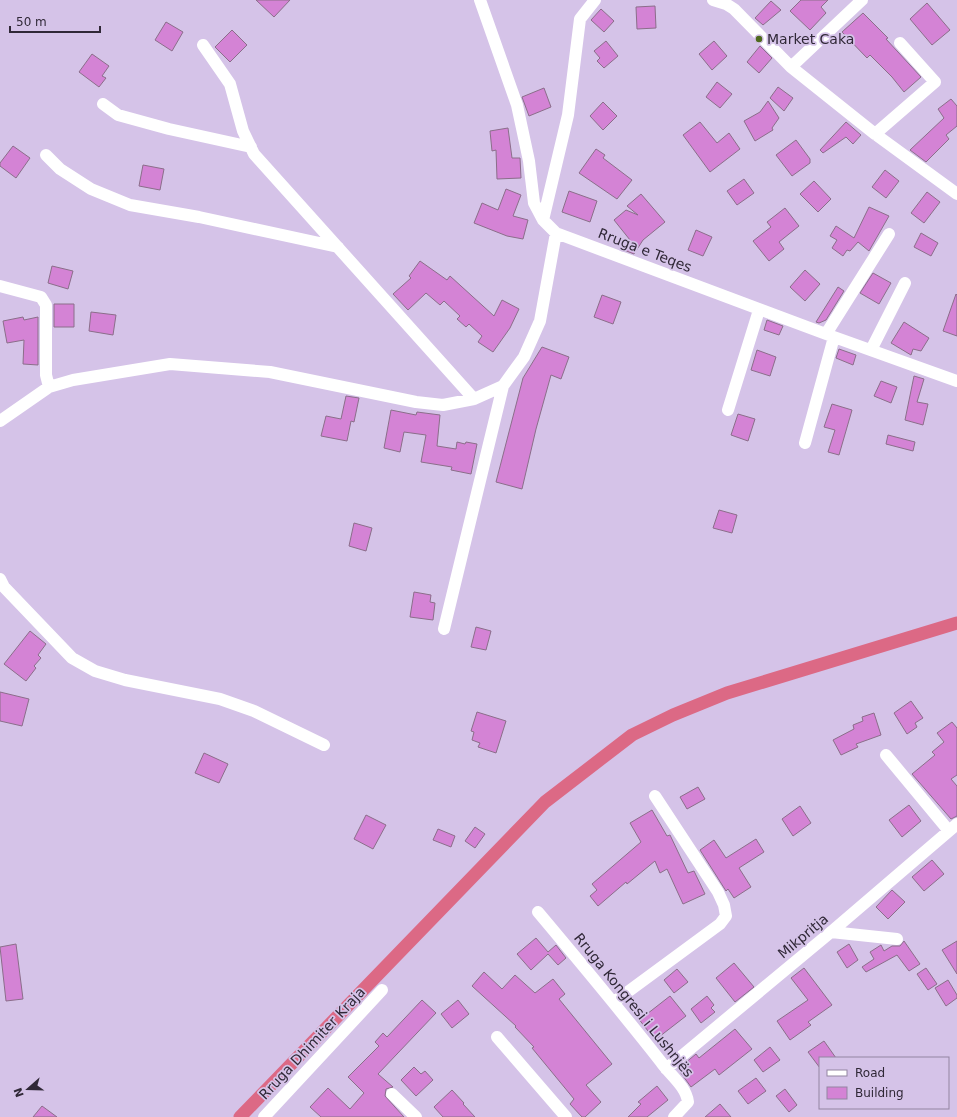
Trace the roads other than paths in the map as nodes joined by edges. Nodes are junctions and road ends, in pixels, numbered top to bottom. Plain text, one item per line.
1 (480, 0) edge
2 (596, 0) edge
3 (713, 0) edge
4 (862, 0) edge
5 (728, 2) edge
6 (900, 43) dead end
7 (203, 46) dead end
8 (791, 66) junction
9 (103, 104) dead end
10 (875, 134) junction
11 (251, 147) junction
12 (46, 155) dead end
13 (957, 194) edge
14 (543, 220) junction
15 (556, 233) junction
16 (889, 234) dead end
17 (338, 247) junction
18 (905, 283) dead end
19 (0, 286) edge
20 (759, 310) junction
21 (830, 336) junction
22 (871, 350) junction
23 (957, 381) edge
24 (503, 386) junction
25 (49, 387) junction
26 (474, 399) junction
27 (728, 410) dead end
28 (0, 421) edge
29 (805, 443) dead end
30 (0, 579) edge
31 (444, 629) dead end
32 (324, 745) dead end
33 (886, 755) dead end
34 (655, 796) dead end
35 (953, 827) edge
36 (538, 912) dead end
37 (831, 932) junction
38 (897, 939) dead end
39 (382, 990) dead end
40 (614, 1002) junction
41 (497, 1037) dead end
42 (666, 1069) junction
43 (392, 1094) dead end
44 (264, 1117) edge
45 (416, 1117) edge
46 (566, 1117) edge
47 (674, 1117) edge

1 - 14 street, Rruga e Teqes
2 - 14 street
3 - 5 street
4 - 8 street
5 - 8 street
6 - 10 street
7 - 11 street
8 - 10 street
9 - 11 street
10 - 13 street
11 - 17 street
12 - 17 street
14 - 15 street, Rruga e Teqes
15 - 20 street, Rruga e Teqes
15 - 24 street
16 - 21 street
17 - 26 street
18 - 22 street
19 - 25 street
20 - 21 street, Rruga e Teqes
20 - 27 street
21 - 22 street, Rruga e Teqes
21 - 29 street
22 - 23 street, Rruga e Teqes
24 - 26 street
24 - 31 street
25 - 26 street
25 - 28 street
30 - 32 street
33 - 35 street
34 - 40 street
35 - 37 street, Mikpritja
36 - 40 street, Rruga Kongresi i Lushnjës
37 - 38 street
37 - 42 street, Mikpritja
39 - 44 street, Rruga Dhimiter Kraja
40 - 42 street, Rruga Kongresi i Lushnjës
41 - 46 street
42 - 47 street, Rruga Kongresi i Lushnjës
43 - 45 street

